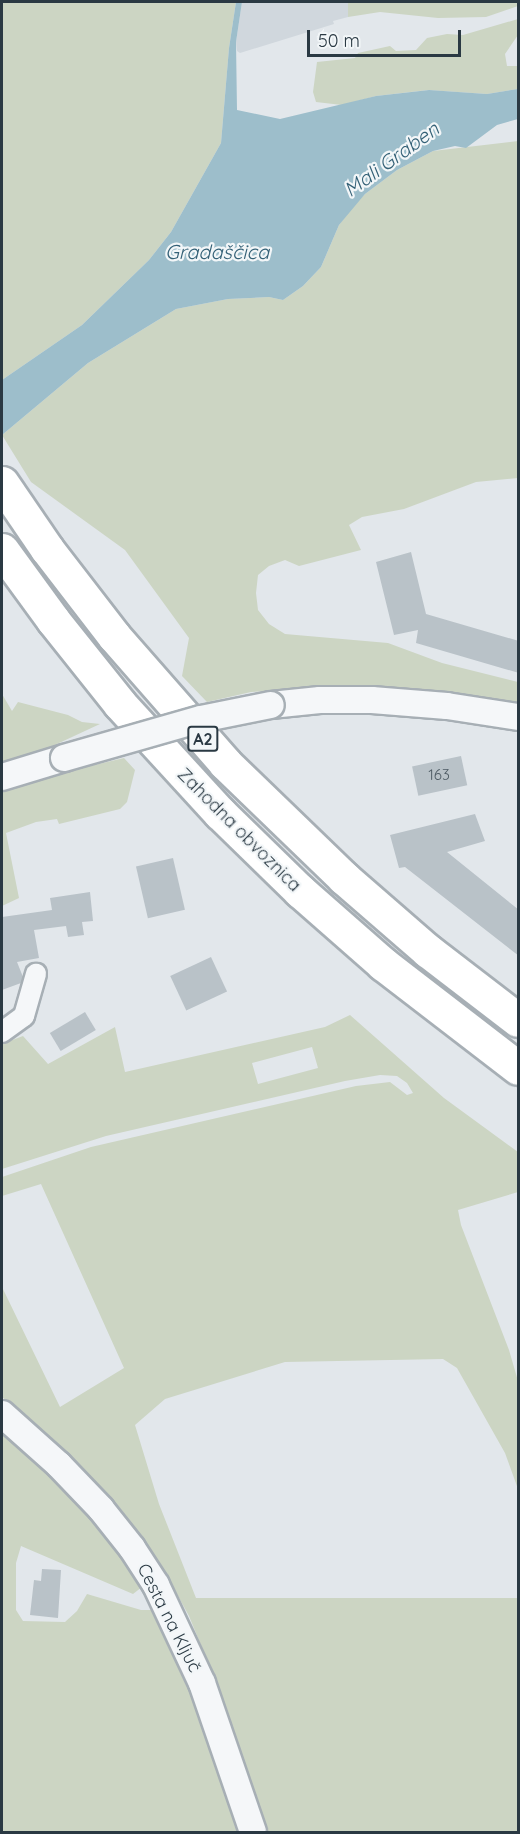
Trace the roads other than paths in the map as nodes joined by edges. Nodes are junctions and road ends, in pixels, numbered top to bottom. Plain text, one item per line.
1 (6, 490) edge
2 (2, 550) edge
3 (519, 717) edge
4 (2, 777) edge
5 (36, 974) dead end
6 (519, 1020) edge
7 (2, 1032) edge
8 (519, 1068) edge
9 (2, 1414) edge
10 (253, 1833) edge

1 - 6 highway, Zahodna obvoznica / A2
2 - 8 highway, Zahodna obvoznica / A2
3 - 4 street, bridge
5 - 7 street
9 - 10 street, Cesta na Ključ

